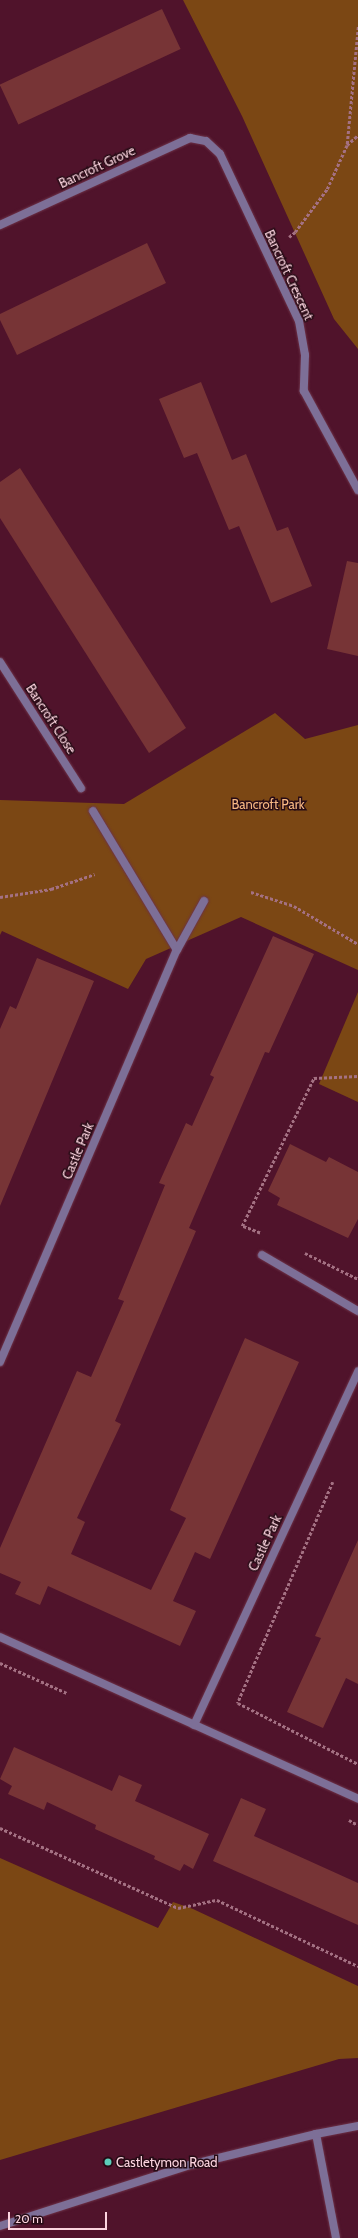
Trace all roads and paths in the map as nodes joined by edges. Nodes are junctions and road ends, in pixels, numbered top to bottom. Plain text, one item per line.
1 (358, 27) edge
2 (358, 135) edge
3 (206, 141) joint
4 (347, 145) junction
5 (0, 225) edge
6 (289, 236) dead end
7 (358, 490) edge
8 (0, 662) edge
9 (81, 788) dead end
10 (93, 811) dead end
11 (95, 874) dead end
12 (252, 892) dead end
13 (0, 897) edge
14 (204, 901) dead end
15 (358, 944) edge
16 (177, 950) junction
17 (358, 1076) edge
18 (242, 1226) dead end
19 (262, 1255) dead end
20 (358, 1311) edge
21 (0, 1362) edge
22 (358, 1371) edge
23 (333, 1480) dead end
24 (0, 1638) edge
25 (194, 1725) junction
26 (358, 1764) edge
27 (358, 1799) edge
28 (0, 1828) edge
29 (358, 1966) edge
30 (358, 2126) edge
31 (316, 2134) junction
32 (0, 2226) edge
33 (336, 2238) edge

1 - 4 path
2 - 4 path
3 - 5 street, Bancroft Grove
3 - 7 street, Bancroft Crescent
4 - 6 path
8 - 9 street, Bancroft Close
10 - 16 street
11 - 13 path
12 - 15 path
14 - 16 street, Castle Park
16 - 21 street, Castle Park
17 - 18 path
19 - 20 street
22 - 25 street, Castle Park
23 - 26 path
24 - 25 street
25 - 27 street
28 - 29 path
30 - 31 street
31 - 32 street
31 - 33 street

